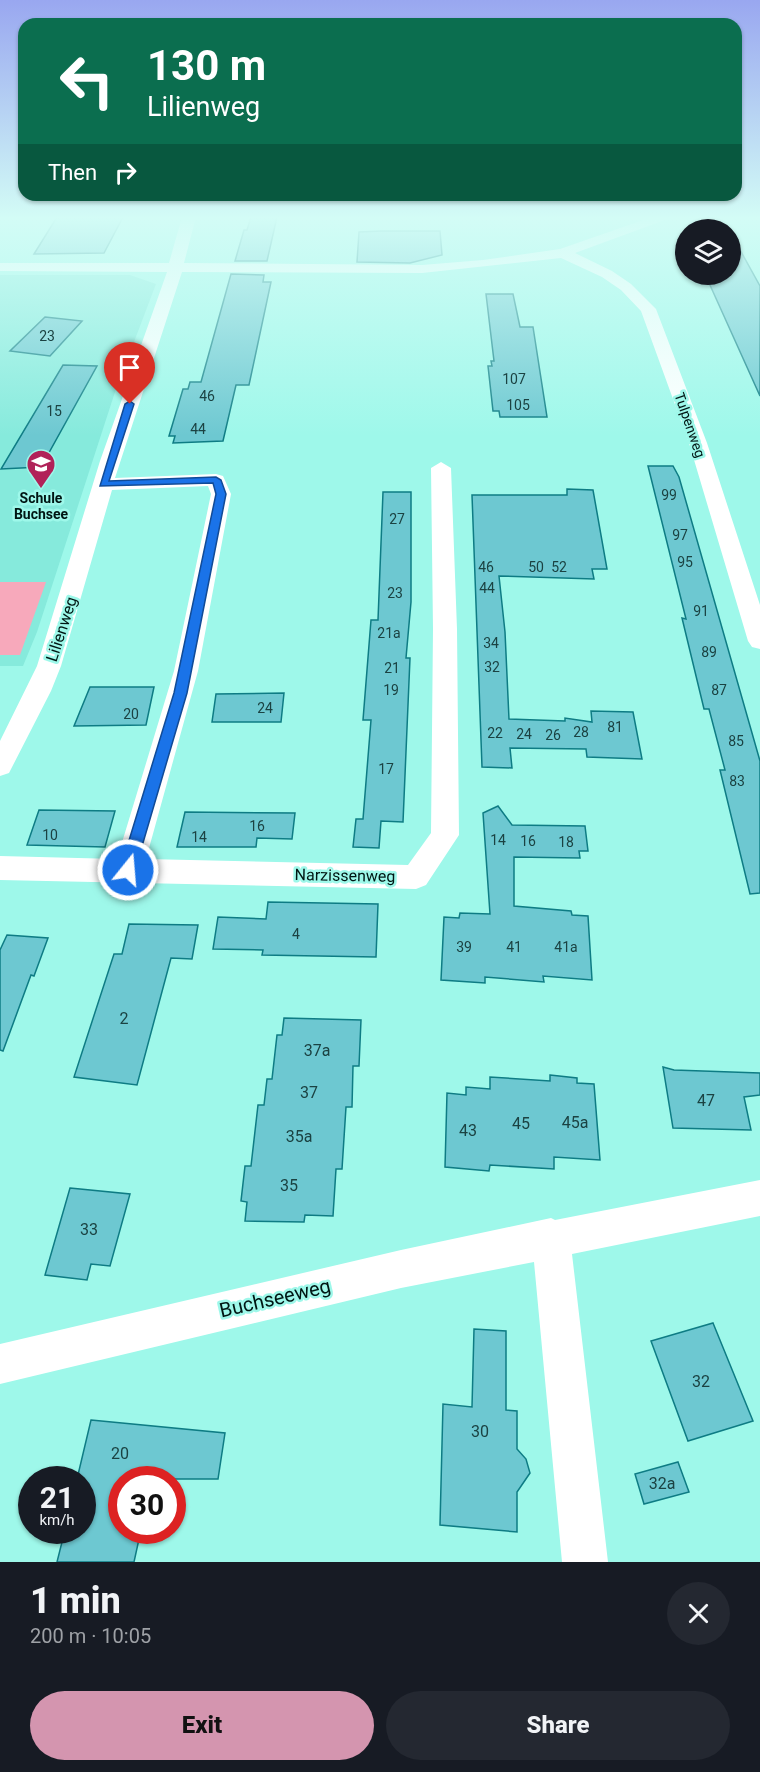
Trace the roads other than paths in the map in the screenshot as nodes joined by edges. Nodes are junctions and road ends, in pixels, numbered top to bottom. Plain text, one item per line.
1 (168, 290) edge
2 (629, 290) edge
3 (441, 468) dead end
4 (103, 484) junction
5 (760, 641) edge
6 (0, 766) edge
7 (0, 868) edge
8 (128, 870) junction
9 (760, 1198) edge
10 (551, 1237) junction
11 (0, 1364) edge
12 (585, 1562) edge

1 - 4 street, Lilienweg
2 - 5 street, Tulpenweg
3 - 8 street, Narzissenweg
4 - 6 street, Lilienweg
4 - 8 street
7 - 8 street, Narzissenweg
9 - 10 street, Buchseeweg
10 - 11 street, Buchseeweg
10 - 12 street

